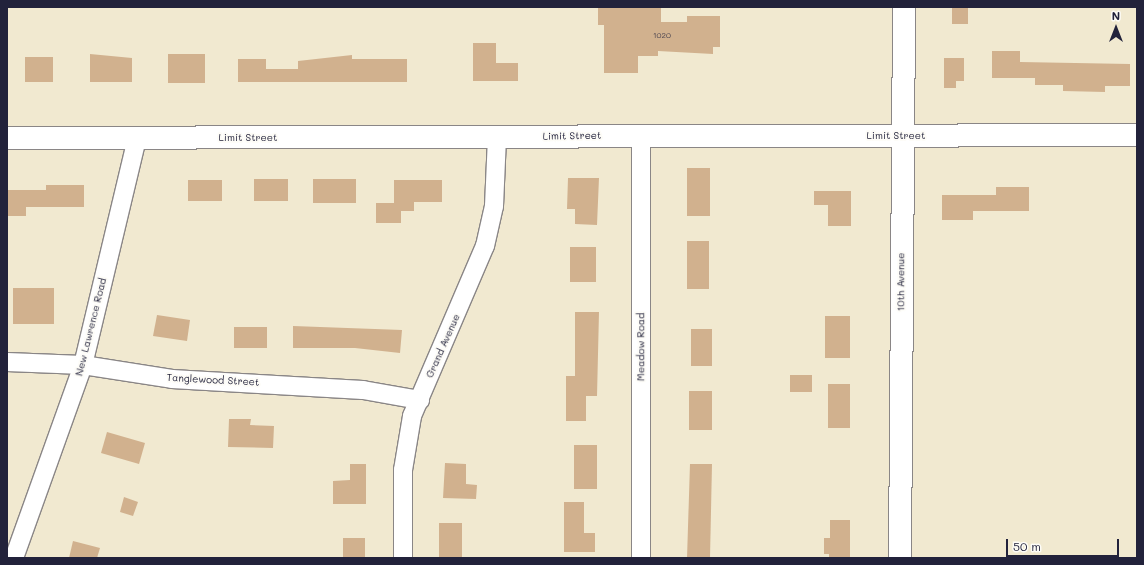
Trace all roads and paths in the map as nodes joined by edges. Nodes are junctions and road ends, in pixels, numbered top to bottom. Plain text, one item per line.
1 (904, 7) edge
2 (1137, 135) edge
3 (641, 136) junction
4 (902, 136) junction
5 (497, 137) junction
6 (7, 138) edge
7 (137, 138) junction
8 (7, 362) edge
9 (83, 365) junction
10 (420, 400) junction
11 (14, 558) edge
12 (403, 558) edge
13 (641, 558) edge
14 (900, 558) edge

1 - 4 street, 10th Avenue
2 - 4 street, Limit Street
3 - 4 street, Limit Street
3 - 5 street, Limit Street
3 - 13 street, Meadow Road
4 - 14 street, 10th Avenue
5 - 7 street, Limit Street
5 - 10 street, Grand Avenue
6 - 7 street, Limit Street
7 - 9 street, New Lawrence Road
8 - 9 street, Tanglewood Street
9 - 10 street, Tanglewood Street
9 - 11 street, New Lawrence Road
10 - 12 street, Grand Avenue

